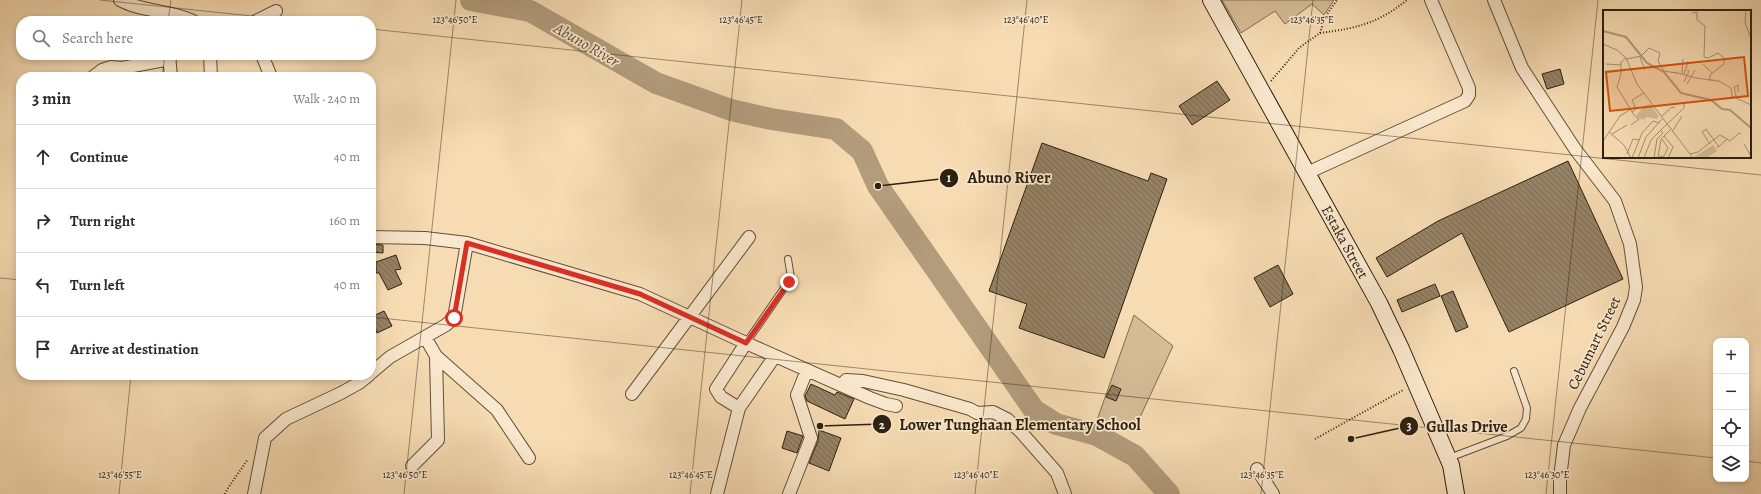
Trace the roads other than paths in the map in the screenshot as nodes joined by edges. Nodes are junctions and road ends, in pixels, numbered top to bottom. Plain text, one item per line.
1 (120, 0) edge
2 (1211, 0) edge
3 (1431, 0) edge
4 (1494, 0) edge
5 (276, 11) dead end
6 (160, 16) edge
7 (266, 16) edge
8 (156, 60) edge
9 (169, 60) edge
10 (210, 60) edge
11 (264, 60) edge
12 (122, 68) junction
13 (99, 72) edge
14 (118, 72) edge
15 (170, 72) edge
16 (211, 72) edge
17 (269, 72) edge
18 (1308, 173) junction
19 (376, 237) edge
20 (749, 237) dead end
21 (467, 243) junction
22 (788, 259) dead end
23 (690, 315) junction
24 (425, 337) junction
25 (746, 343) junction
26 (436, 356) junction
27 (776, 356) junction
28 (376, 369) edge
29 (807, 370) junction
30 (1514, 372) dead end
31 (363, 380) edge
32 (842, 385) junction
33 (632, 394) dead end
34 (896, 406) dead end
35 (739, 408) junction
36 (529, 458) dead end
37 (1448, 458) junction
38 (412, 466) dead end
39 (1257, 469) dead end
40 (254, 494) edge
41 (717, 494) edge
42 (789, 494) edge
43 (1065, 494) edge
44 (1273, 494) edge
45 (1456, 494) edge
46 (1560, 494) edge

1 - 6 street
2 - 18 street, Estaka Street
3 - 18 street
4 - 46 street, Cebumart Street
5 - 7 street
8 - 12 street
9 - 15 street
10 - 16 street
11 - 17 street
12 - 13 street
12 - 14 street
18 - 37 street, Estaka Street
19 - 21 street
20 - 23 street
21 - 23 street
21 - 24 street
22 - 25 lane
23 - 25 street
23 - 33 street
24 - 26 street
24 - 28 street
25 - 27 street
25 - 35 street
26 - 36 street
26 - 38 street
27 - 29 street
27 - 35 street
29 - 32 street
29 - 42 street
30 - 37 lane
31 - 40 street
32 - 34 street
32 - 43 street
35 - 41 street
37 - 45 street, Estaka Street
39 - 44 street

